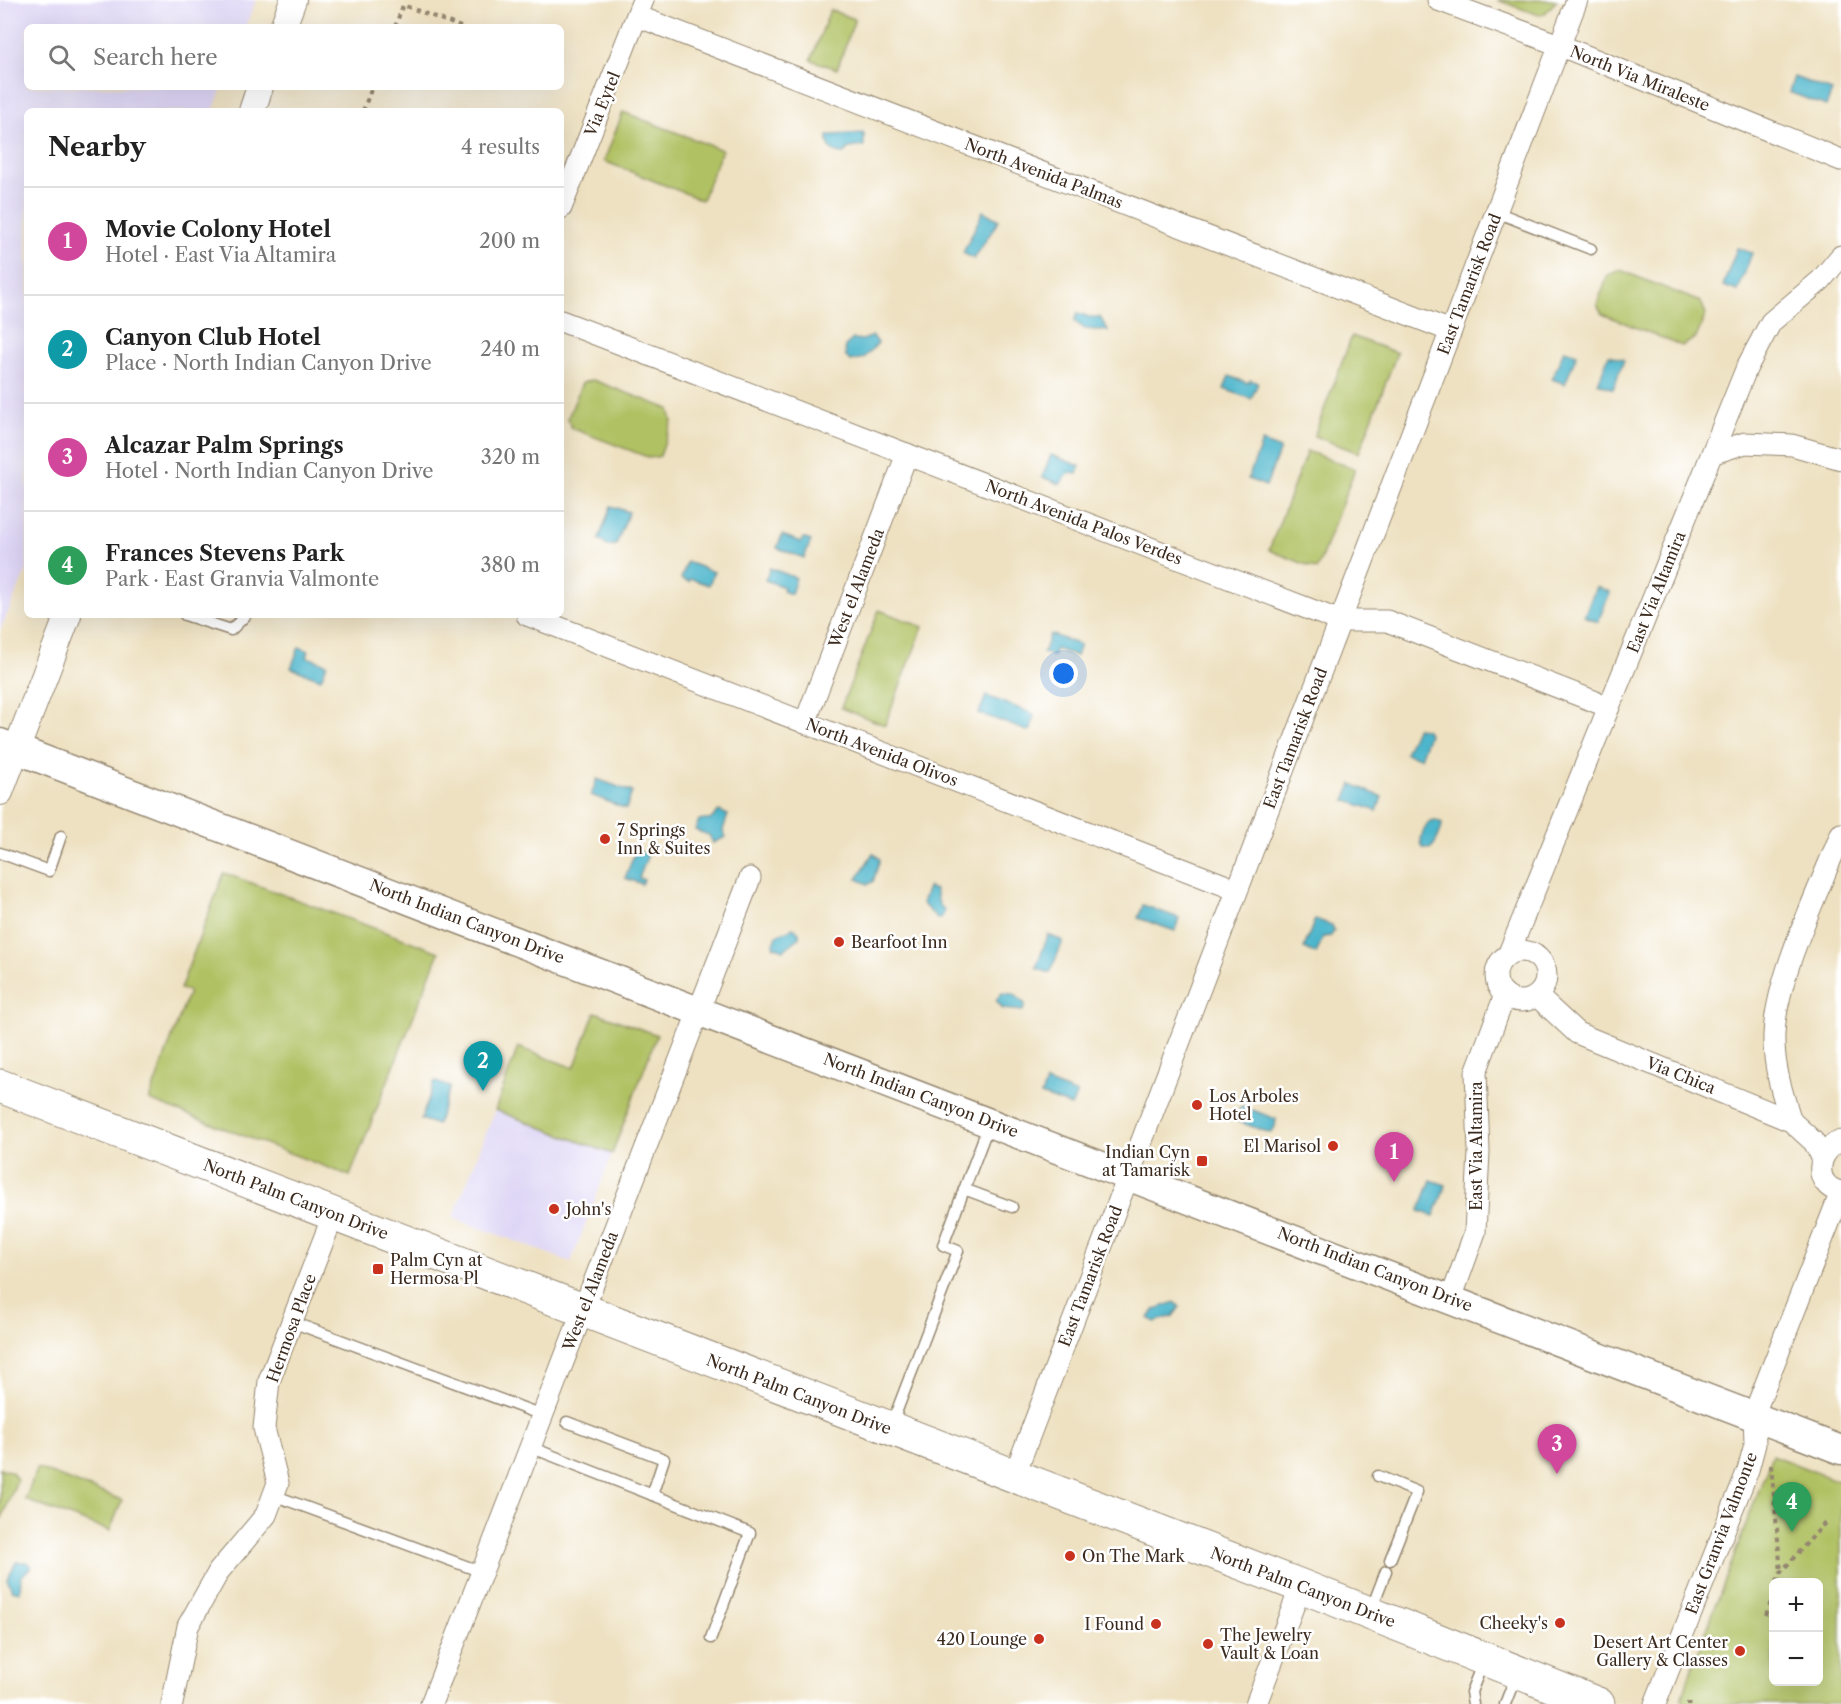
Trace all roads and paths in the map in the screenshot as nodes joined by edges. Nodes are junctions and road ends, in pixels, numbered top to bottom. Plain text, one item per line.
1 (293, 0) edge
2 (1438, 0) edge
3 (1577, 0) edge
4 (640, 8) edge
5 (284, 24) edge
6 (396, 24) edge
7 (453, 24) edge
8 (1559, 45) junction
9 (259, 90) edge
10 (371, 90) edge
11 (253, 108) edge
12 (364, 108) edge
13 (1841, 160) edge
14 (564, 200) edge
15 (1496, 212) junction
16 (1591, 249) dead end
17 (1841, 256) edge
18 (564, 322) edge
19 (1451, 331) junction
20 (1714, 453) junction
21 (907, 454) junction
22 (1841, 459) edge
23 (67, 618) edge
24 (194, 618) edge
25 (243, 618) edge
26 (535, 618) edge
27 (1340, 621) junction
28 (1609, 707) junction
29 (805, 723) junction
30 (8, 746) edge
31 (0, 792) edge
32 (1841, 834) edge
33 (61, 836) dead end
34 (0, 853) edge
35 (750, 878) dead end
36 (1237, 890) junction
37 (1509, 953) junction
38 (1505, 995) junction
39 (1537, 996) junction
40 (699, 1010) junction
41 (0, 1086) edge
42 (990, 1121) junction
43 (1791, 1121) junction
44 (1841, 1141) edge
45 (1822, 1157) junction
46 (1129, 1174) junction
47 (964, 1189) junction
48 (1841, 1192) edge
49 (1012, 1206) dead end
50 (334, 1213) junction
51 (1451, 1299) junction
52 (582, 1311) junction
53 (292, 1322) junction
54 (1754, 1414) junction
55 (542, 1415) junction
56 (567, 1422) dead end
57 (890, 1429) junction
58 (530, 1447) junction
59 (1841, 1450) edge
60 (1771, 1465) dead end
61 (1014, 1476) junction
62 (1378, 1476) dead end
63 (273, 1495) junction
64 (652, 1495) junction
65 (1825, 1523) dead end
66 (1390, 1560) dead end
67 (1386, 1571) dead end
68 (482, 1572) junction
69 (1781, 1572) junction
70 (1779, 1578) edge
71 (1301, 1586) junction
72 (1769, 1606) edge
73 (1370, 1613) junction
74 (1766, 1615) dead end
75 (711, 1638) dead end
76 (1484, 1659) junction
77 (1518, 1672) junction
78 (1579, 1701) edge
79 (172, 1704) edge
80 (431, 1704) edge
81 (1256, 1704) edge
82 (1473, 1704) edge
83 (1505, 1704) edge
84 (1655, 1704) edge
85 (1686, 1704) edge
86 (1692, 1704) edge

1 - 5 street
2 - 8 street, North Via Miraleste
3 - 8 street, East Tamarisk Road
4 - 14 street, Via Eytel
4 - 19 street, North Avenida Palmas
6 - 7 path
8 - 13 street, North Via Miraleste
8 - 15 street, East Tamarisk Road
9 - 11 street
10 - 12 path
15 - 16 lane
15 - 19 street, East Tamarisk Road
17 - 20 street, East Via Altamira
18 - 21 street, North Avenida Palos Verdes
19 - 27 street, East Tamarisk Road
20 - 22 street
20 - 28 street, East Via Altamira
21 - 27 street, North Avenida Palos Verdes
21 - 29 street, West el Alameda
23 - 30 street
24 - 25 lane
26 - 29 street, North Avenida Olivos
27 - 28 street, North Avenida Palos Verdes
27 - 36 street, East Tamarisk Road
28 - 37 street, East Via Altamira
29 - 36 street, North Avenida Olivos
30 - 31 street
30 - 40 main road, North Indian Canyon Drive
32 - 43 street
33 - 34 lane
35 - 40 street, West el Alameda
36 - 46 street, East Tamarisk Road
37 - 38 street, East Via Altamira
37 - 39 street
38 - 39 street
38 - 51 street, East Via Altamira
39 - 43 street, Via Chica
40 - 42 main road, North Indian Canyon Drive
40 - 52 street, West el Alameda
41 - 50 main road, North Palm Canyon Drive
42 - 46 main road, North Indian Canyon Drive
42 - 47 lane
43 - 45 street, Via Chica
44 - 45 street
45 - 48 street, Via Chica
46 - 51 main road, North Indian Canyon Drive
46 - 61 street, East Tamarisk Road
47 - 49 lane
47 - 57 lane
48 - 54 street, East Granvia Valmonte
50 - 52 main road, North Palm Canyon Drive
50 - 53 street, Hermosa Place
51 - 54 main road, North Indian Canyon Drive
52 - 55 street, West el Alameda
52 - 57 main road, North Palm Canyon Drive
53 - 55 lane
53 - 63 street, Hermosa Place
54 - 59 main road, North Indian Canyon Drive
54 - 84 street, East Granvia Valmonte
55 - 58 street, West el Alameda
56 - 64 lane
57 - 61 main road, North Palm Canyon Drive
58 - 64 lane
58 - 68 street, West el Alameda
60 - 69 path
61 - 71 main road, North Palm Canyon Drive
62 - 66 lane
63 - 68 lane
63 - 79 street, Hermosa Place
64 - 75 lane
65 - 69 path
67 - 73 lane
68 - 80 street, West el Alameda
69 - 70 path
71 - 73 main road, North Palm Canyon Drive
71 - 81 street
72 - 74 path
73 - 76 main road, North Palm Canyon Drive
76 - 77 main road, North Palm Canyon Drive
76 - 82 lane
77 - 78 main road, North Palm Canyon Drive
77 - 83 lane
85 - 86 path

